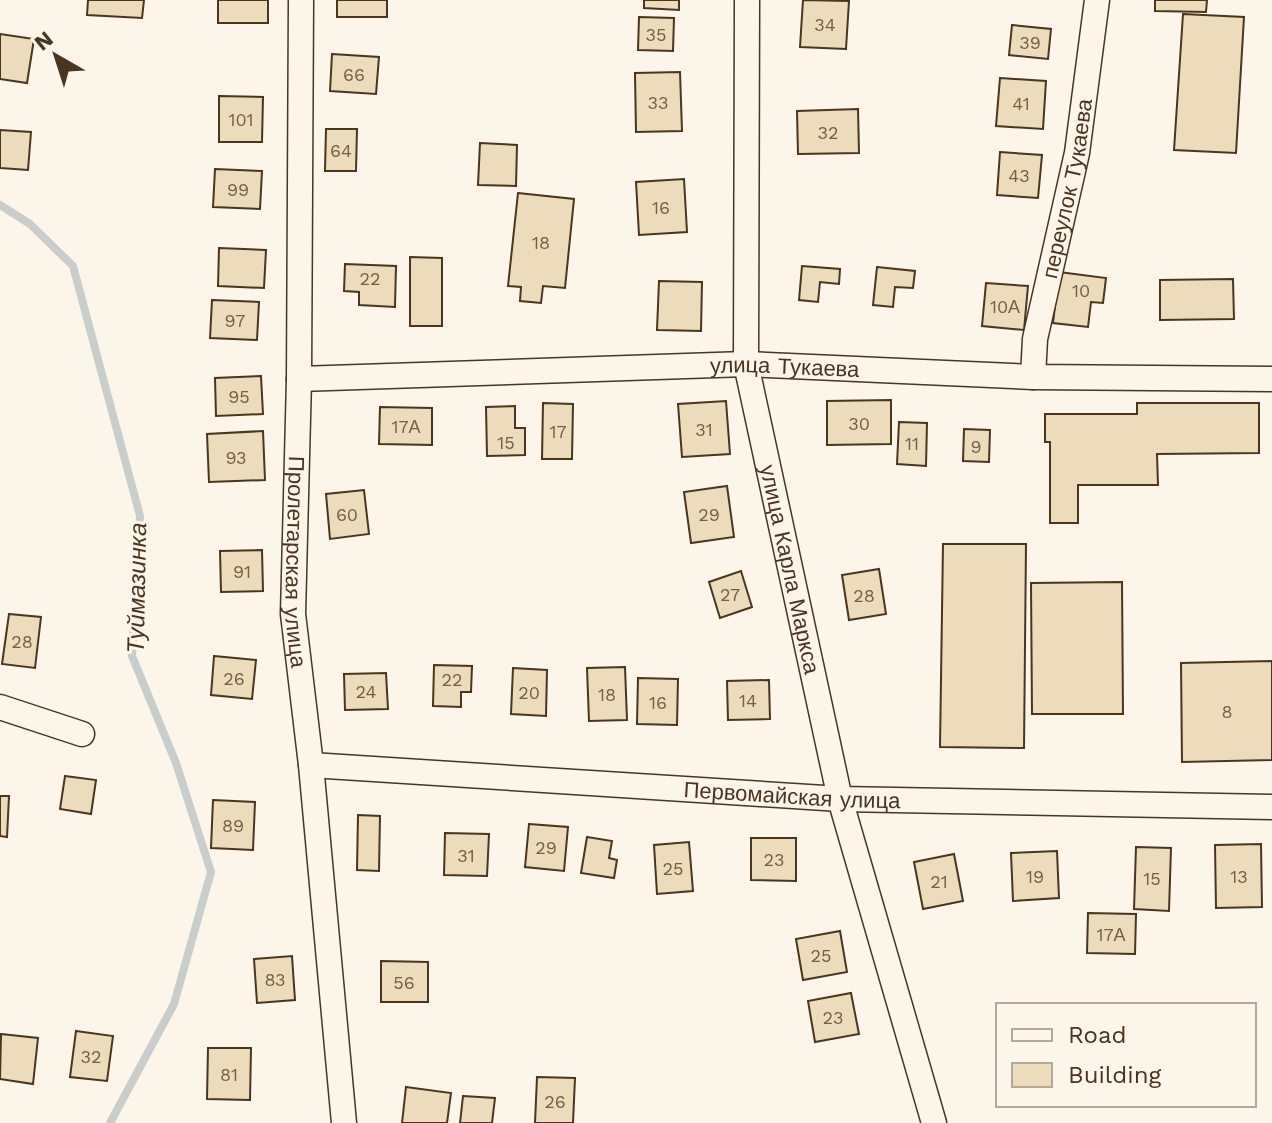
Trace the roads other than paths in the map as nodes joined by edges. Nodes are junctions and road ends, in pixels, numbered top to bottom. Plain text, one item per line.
1 (301, 0) edge
2 (747, 0) edge
3 (1097, 0) edge
4 (746, 364) junction
5 (1033, 377) junction
6 (299, 379) junction
7 (1272, 379) edge
8 (0, 707) edge
9 (82, 734) dead end
10 (311, 765) junction
11 (840, 799) junction
12 (1272, 807) edge
13 (344, 1123) edge
14 (934, 1123) edge

1 - 6 street, Пролетарская улица
2 - 4 street, улица Карла Маркса
3 - 5 street, переулок Тукаева
4 - 5 street, улица Тукаева
4 - 6 street, улица Тукаева
4 - 11 street, улица Карла Маркса
5 - 7 street, улица Тукаева
6 - 10 street, Пролетарская улица
8 - 9 street
10 - 11 street, Первомайская улица
10 - 13 street, Пролетарская улица
11 - 12 street, Первомайская улица
11 - 14 street, улица Карла Маркса

